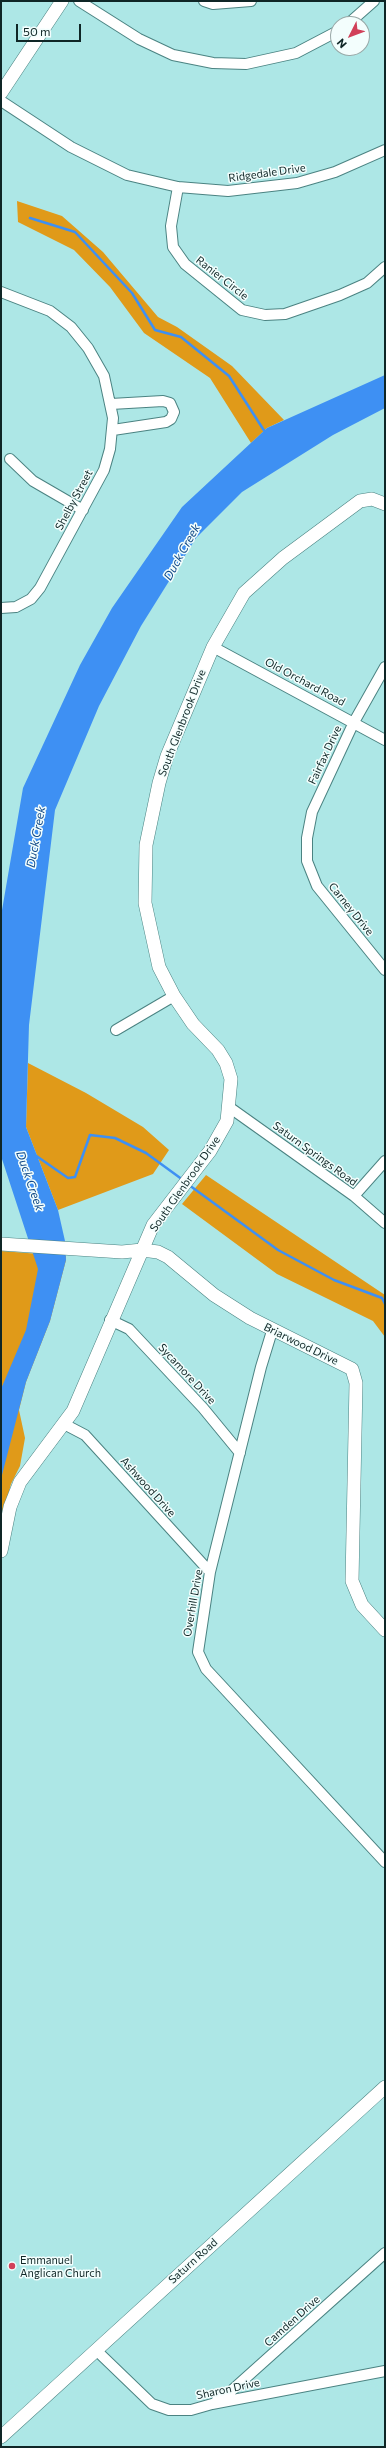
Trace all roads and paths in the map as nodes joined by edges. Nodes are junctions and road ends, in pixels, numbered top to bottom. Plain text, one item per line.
1 (62, 1) edge
2 (80, 1) edge
3 (204, 1) edge
4 (251, 1) edge
5 (374, 1) edge
6 (357, 16) edge
7 (330, 34) edge
8 (1, 93) edge
9 (1, 101) edge
10 (385, 150) edge
11 (178, 187) junction
12 (385, 267) edge
13 (1, 292) edge
14 (111, 404) junction
15 (112, 430) junction
16 (10, 459) dead end
17 (385, 504) edge
18 (83, 510) junction
19 (1, 608) edge
20 (213, 647) junction
21 (385, 667) edge
22 (354, 722) junction
23 (385, 740) edge
24 (312, 812) joint
25 (385, 970) edge
26 (174, 996) junction
27 (116, 1030) dead end
28 (229, 1107) junction
29 (385, 1161) edge
30 (354, 1196) junction
31 (385, 1223) edge
32 (1, 1244) edge
33 (142, 1250) junction
34 (110, 1320) junction
35 (272, 1331) junction
36 (64, 1424) junction
37 (240, 1453) junction
38 (1, 1551) edge
39 (210, 1572) junction
40 (385, 1630) edge
41 (385, 1862) edge
42 (385, 2087) edge
43 (385, 2253) edge
44 (97, 2351) junction
45 (385, 2371) edge
46 (212, 2404) junction
47 (1, 2437) edge

1 - 8 street
2 - 7 street
3 - 4 street
5 - 6 street
9 - 11 street, Ridgedale Drive
10 - 11 street, Ridgedale Drive
11 - 12 street, Ranier Circle
13 - 14 street, Shelby Street
14 - 15 street, Shelby Street
14 - 15 street
15 - 18 street, Shelby Street
16 - 18 street
17 - 20 street, South Glenbrook Drive
18 - 19 street, Shelby Street
20 - 22 street, Old Orchard Road
20 - 26 street, South Glenbrook Drive
21 - 22 street, Fairfax Drive
22 - 23 street, Old Orchard Road
22 - 24 street, Fairfax Drive
24 - 25 street, Carney Drive
26 - 27 street
26 - 28 street, South Glenbrook Drive
28 - 30 street, Saturn Springs Road
28 - 33 street, South Glenbrook Drive
29 - 30 street
30 - 31 street, Saturn Springs Road
32 - 33 street, Briarwood Drive
33 - 34 street, South Glenbrook Drive
33 - 35 street, Briarwood Drive
34 - 36 street, South Glenbrook Drive
34 - 37 street, Sycamore Drive
35 - 37 street, Overhill Drive
35 - 40 street, Briarwood Drive
36 - 38 street, South Glenbrook Drive
36 - 39 street, Ashwood Drive
37 - 39 street, Overhill Drive
39 - 41 street, Overhill Drive
42 - 44 street, Saturn Road
43 - 46 street, Camden Drive
44 - 46 street, Sharon Drive
44 - 47 street, Saturn Road
45 - 46 street, Sharon Drive

